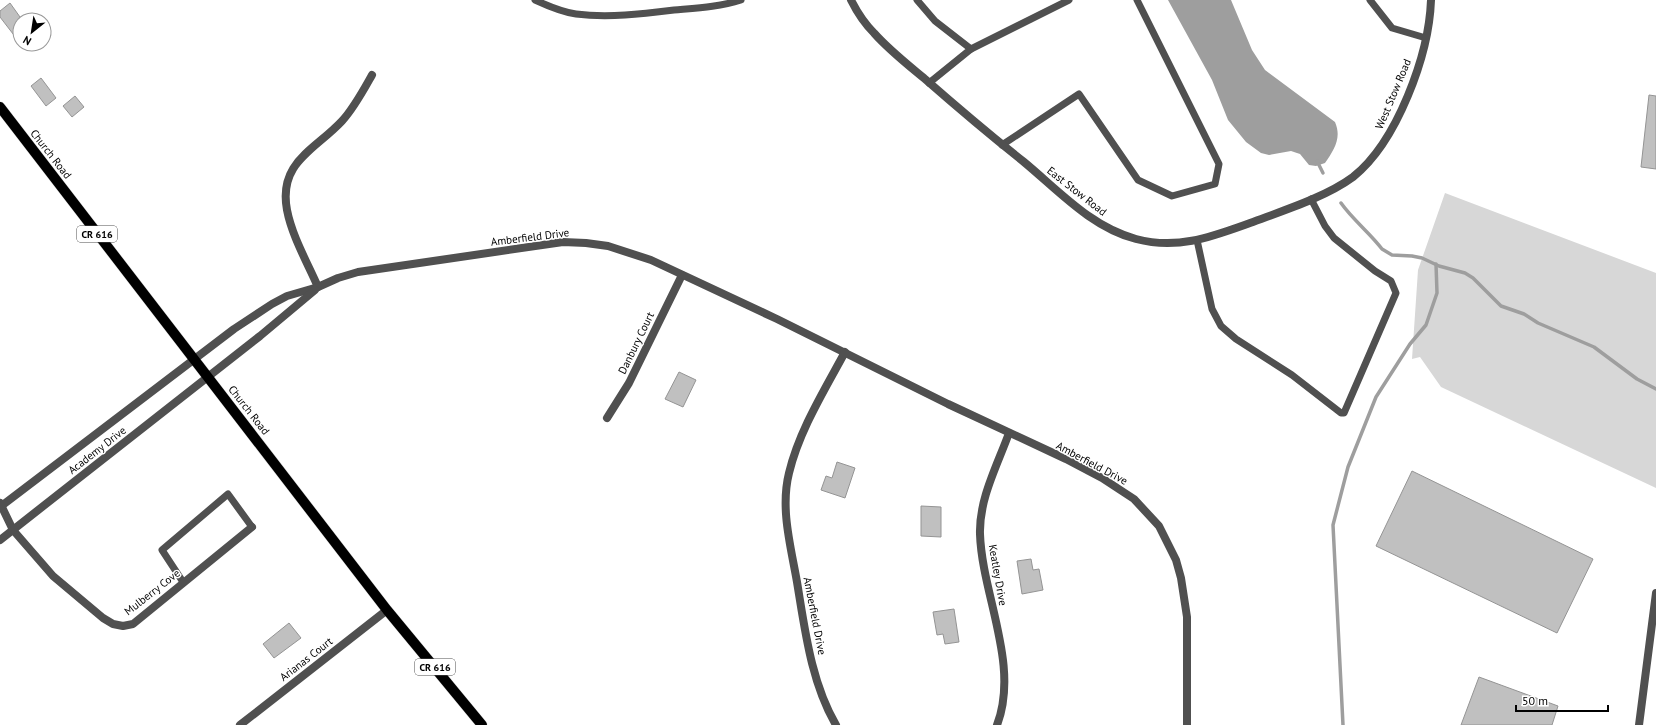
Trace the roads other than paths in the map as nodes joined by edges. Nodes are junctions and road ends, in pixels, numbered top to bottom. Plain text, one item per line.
1 (535, 0) edge
2 (741, 0) edge
3 (851, 0) edge
4 (917, 0) edge
5 (1070, 0) edge
6 (1137, 0) edge
7 (1370, 0) edge
8 (1431, 0) edge
9 (1426, 38) junction
10 (970, 49) junction
11 (372, 76) dead end
12 (930, 83) junction
13 (0, 107) edge
14 (1002, 145) junction
15 (1345, 182) joint
16 (1311, 199) junction
17 (1197, 240) junction
18 (682, 275) junction
19 (318, 287) junction
20 (845, 352) junction
21 (195, 360) junction
22 (208, 377) junction
23 (607, 418) dead end
24 (1009, 433) junction
25 (1, 505) edge
26 (252, 527) joint
27 (14, 530) junction
28 (0, 540) edge
29 (183, 582) junction
30 (1656, 593) edge
31 (387, 610) junction
32 (240, 725) edge
33 (482, 725) edge
34 (836, 725) edge
35 (997, 725) edge
36 (1187, 725) edge
37 (1638, 725) edge

1 - 2 lane
3 - 12 street, East Stow Road
4 - 10 lane
5 - 10 lane
6 - 14 lane
7 - 9 lane
8 - 9 street, West Stow Road
9 - 15 street, West Stow Road
10 - 12 lane
11 - 19 street
12 - 14 street, East Stow Road
13 - 21 main road, Church Road / CR 616
14 - 17 street, East Stow Road
15 - 16 street, East Stow Road
16 - 17 street, East Stow Road
16 - 17 lane
18 - 19 street, Amberfield Drive
18 - 20 street, Amberfield Drive
18 - 23 street, Danbury Court
19 - 21 street, Amberfield Drive
19 - 22 street, Amberfield Drive
20 - 24 street, Amberfield Drive
20 - 34 street, Amberfield Drive
21 - 22 main road, Church Road / CR 616
21 - 25 street, Academy Drive
22 - 27 street, Academy Drive
22 - 31 main road, Church Road / CR 616
24 - 35 street, Keatley Drive
24 - 36 street, Amberfield Drive
25 - 27 street, Mulberry Cove
26 - 29 street, Mulberry Cove
26 - 29 lane
27 - 28 street, Academy Drive
27 - 29 street, Mulberry Cove
30 - 37 street
31 - 32 street, Arianas Court
31 - 33 main road, Church Road / CR 616

